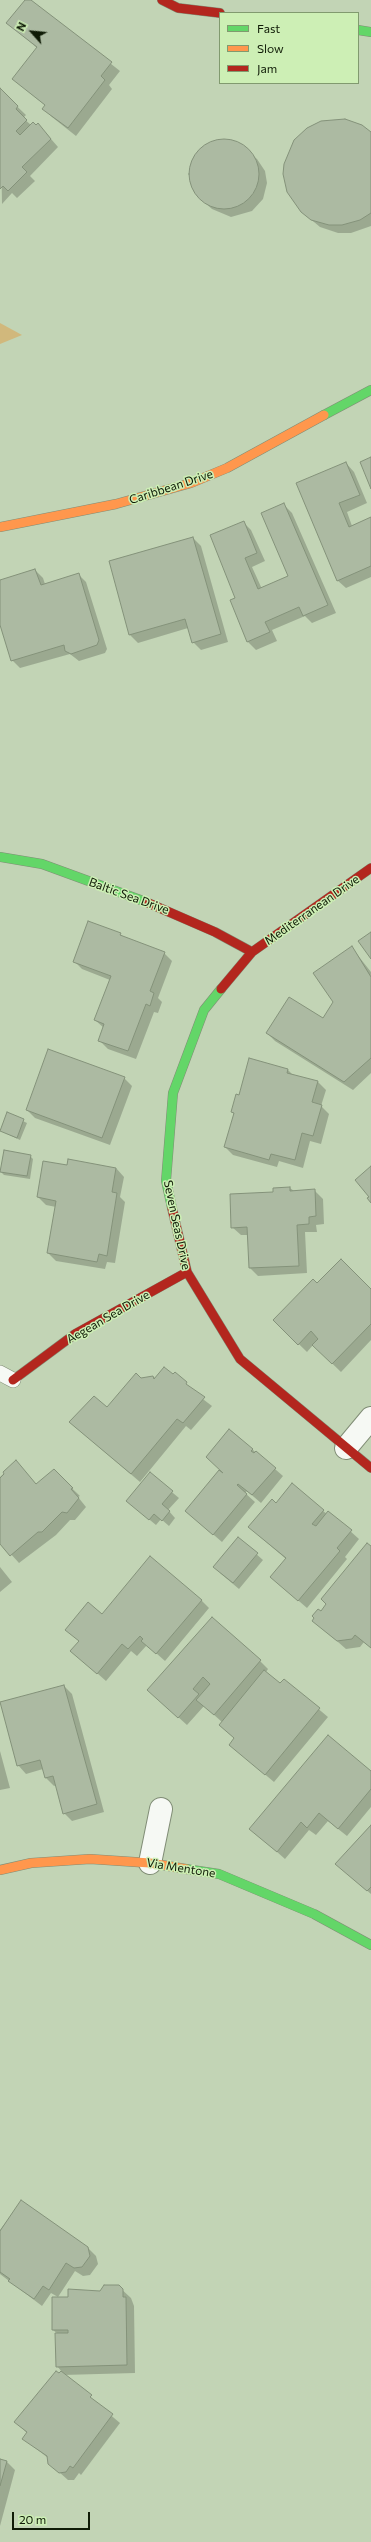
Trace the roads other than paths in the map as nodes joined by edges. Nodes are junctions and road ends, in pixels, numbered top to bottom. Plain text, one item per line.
1 (162, 0) edge
2 (219, 13) edge
3 (359, 30) edge
4 (371, 32) edge
5 (371, 390) edge
6 (0, 527) edge
7 (0, 856) edge
8 (371, 868) edge
9 (252, 952) junction
10 (187, 1272) junction
11 (6, 1377) edge
12 (371, 1418) edge
13 (346, 1448) junction
14 (371, 1468) edge
15 (160, 1809) dead end
16 (150, 1863) junction
17 (0, 1870) edge
18 (371, 1945) edge

1 - 2 street
3 - 4 street
5 - 6 street, Caribbean Drive
7 - 9 street, Baltic Sea Drive
8 - 9 street, Mediterranean Drive
9 - 10 street, Seven Seas Drive
10 - 11 street, Aegean Sea Drive
10 - 13 street, Seven Seas Drive
12 - 13 street
13 - 14 street, Seven Seas Drive
15 - 16 street
16 - 17 street, Via Mentone
16 - 18 street, Via Mentone

